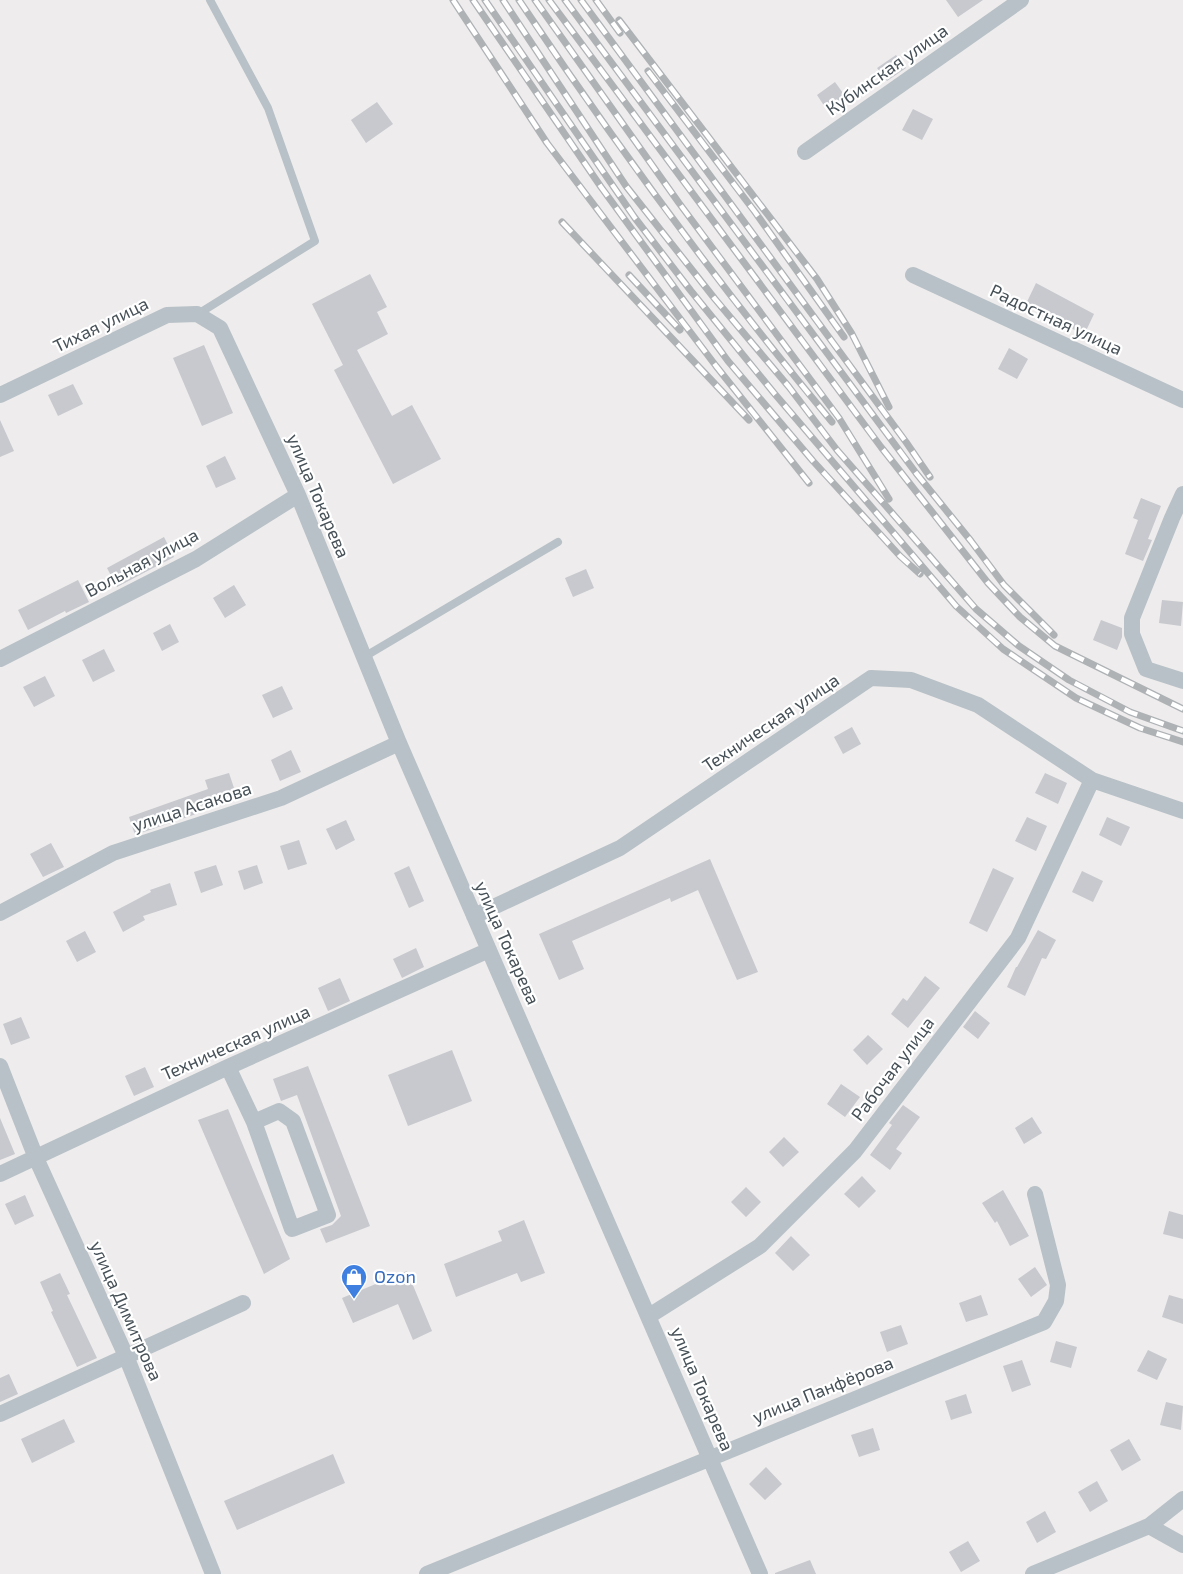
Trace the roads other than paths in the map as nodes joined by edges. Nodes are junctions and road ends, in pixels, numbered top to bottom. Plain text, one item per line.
1 (210, 0) edge
2 (1021, 0) edge
3 (805, 152) dead end
4 (913, 275) dead end
5 (197, 314) junction
6 (0, 395) edge
7 (1183, 400) edge
8 (1183, 494) edge
9 (298, 495) junction
10 (558, 542) dead end
11 (364, 657) junction
12 (0, 659) edge
13 (1183, 681) edge
14 (399, 743) junction
15 (1092, 780) junction
16 (1183, 811) edge
17 (0, 913) edge
18 (474, 916) junction
19 (489, 950) junction
20 (0, 1066) edge
21 (228, 1067) junction
22 (254, 1122) junction
23 (36, 1158) junction
24 (0, 1174) edge
25 (1035, 1194) dead end
26 (243, 1303) dead end
27 (649, 1316) junction
28 (126, 1356) junction
29 (0, 1414) edge
30 (710, 1457) junction
31 (1183, 1499) edge
32 (1149, 1526) junction
33 (1183, 1545) edge
34 (213, 1574) edge
35 (427, 1574) edge
36 (760, 1574) edge
37 (1033, 1574) edge

1 - 5 lane
2 - 3 street, Кубинская улица
4 - 7 street, Радостная улица
5 - 6 street, Тихая улица
5 - 9 street, улица Токарева
8 - 13 street
9 - 11 street, улица Токарева
9 - 12 street, Вольная улица
10 - 11 lane
11 - 14 street, улица Токарева
14 - 17 street, улица Асакова
14 - 18 street, улица Токарева
15 - 16 street, Техническая улица
15 - 18 street, Техническая улица
15 - 27 street, Рабочая улица
18 - 19 street, улица Токарева
19 - 21 street, Техническая улица
19 - 27 street, улица Токарева
20 - 23 street, улица Димитрова
21 - 22 street
21 - 23 street, Техническая улица
22 - 22 street
23 - 24 street, Техническая улица
23 - 28 street, улица Димитрова
25 - 30 street, улица Панфёрова
26 - 28 street
27 - 30 street, улица Токарева
28 - 29 street
28 - 34 street, улица Димитрова
30 - 35 street, улица Панфёрова
30 - 36 street, улица Токарева
31 - 32 street
32 - 33 street
32 - 37 street

